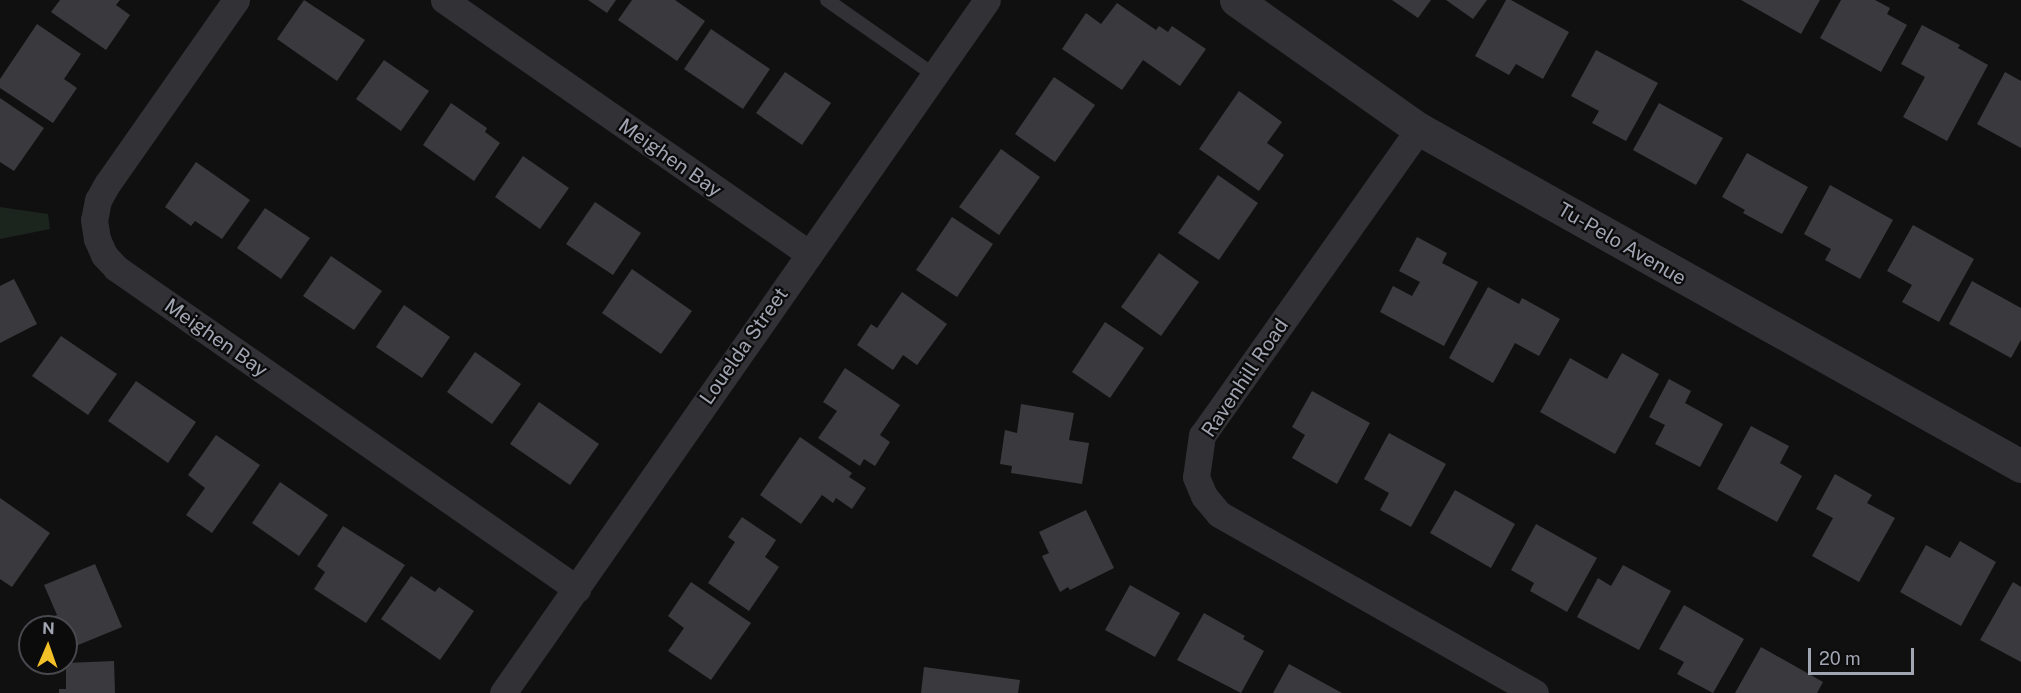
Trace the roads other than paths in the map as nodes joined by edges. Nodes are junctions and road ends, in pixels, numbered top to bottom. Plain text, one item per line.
1 (236, 0) edge
2 (444, 0) edge
3 (827, 0) edge
4 (987, 0) edge
5 (1236, 0) edge
6 (934, 75) junction
7 (1419, 129) junction
8 (808, 253) junction
9 (2021, 466) edge
10 (577, 589) junction
11 (503, 693) edge
12 (1534, 693) edge

1 - 10 street, Meighen Bay
2 - 8 street, Meighen Bay
3 - 6 lane
4 - 6 street, Louelda Street
5 - 7 street, Tu-Pelo Avenue
6 - 8 street, Louelda Street
7 - 9 street, Tu-Pelo Avenue
7 - 12 street, Ravenhill Road
8 - 10 street, Louelda Street
10 - 11 street, Louelda Street

